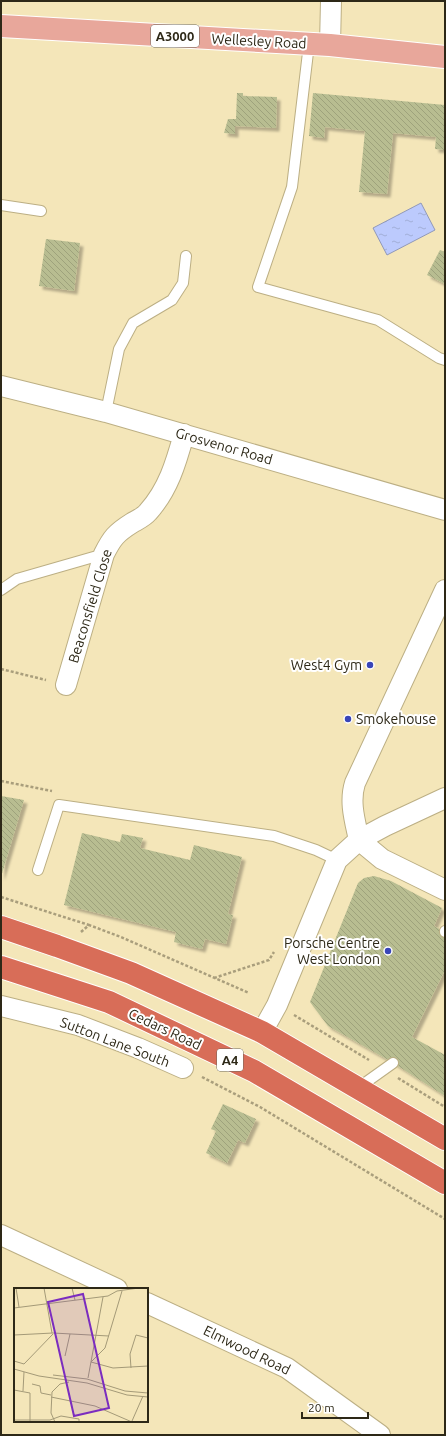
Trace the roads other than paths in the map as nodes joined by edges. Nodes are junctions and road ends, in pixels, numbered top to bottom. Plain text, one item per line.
1 (331, 1) edge
2 (1, 26) edge
3 (320, 45) junction
4 (445, 57) edge
5 (1, 205) edge
6 (41, 211) dead end
7 (186, 256) dead end
8 (445, 360) edge
9 (1, 386) edge
10 (106, 412) junction
11 (184, 434) junction
12 (445, 510) edge
13 (104, 554) junction
14 (1, 590) edge
15 (445, 590) edge
16 (66, 684) road end
17 (445, 798) edge
18 (359, 840) junction
19 (337, 860) junction
20 (38, 870) dead end
21 (445, 890) edge
22 (1, 928) edge
23 (1, 967) edge
24 (1, 1006) edge
25 (262, 1032) junction
26 (393, 1063) dead end
27 (183, 1068) road end
28 (358, 1088) junction
29 (445, 1139) edge
30 (445, 1182) edge
31 (1, 1235) edge
32 (115, 1288) edge
33 (148, 1303) edge
34 (380, 1435) edge

1 - 3 street
2 - 3 main road, Wellesley Road / A3000
3 - 4 main road, Wellesley Road / A3000
3 - 8 lane
5 - 6 lane
7 - 10 lane
9 - 10 street, Grosvenor Road
10 - 11 street, Grosvenor Road
11 - 12 street, Grosvenor Road
11 - 13 street, Beaconsfield Close
13 - 14 lane
13 - 16 street, Beaconsfield Close
15 - 18 street
17 - 18 street
18 - 19 street
18 - 21 street
19 - 20 lane
19 - 25 street
22 - 25 highway
23 - 30 highway, Cedars Road / A4
24 - 27 street, Sutton Lane South
25 - 28 highway
26 - 28 lane
28 - 29 highway
31 - 32 street
33 - 34 street, Elmwood Road

